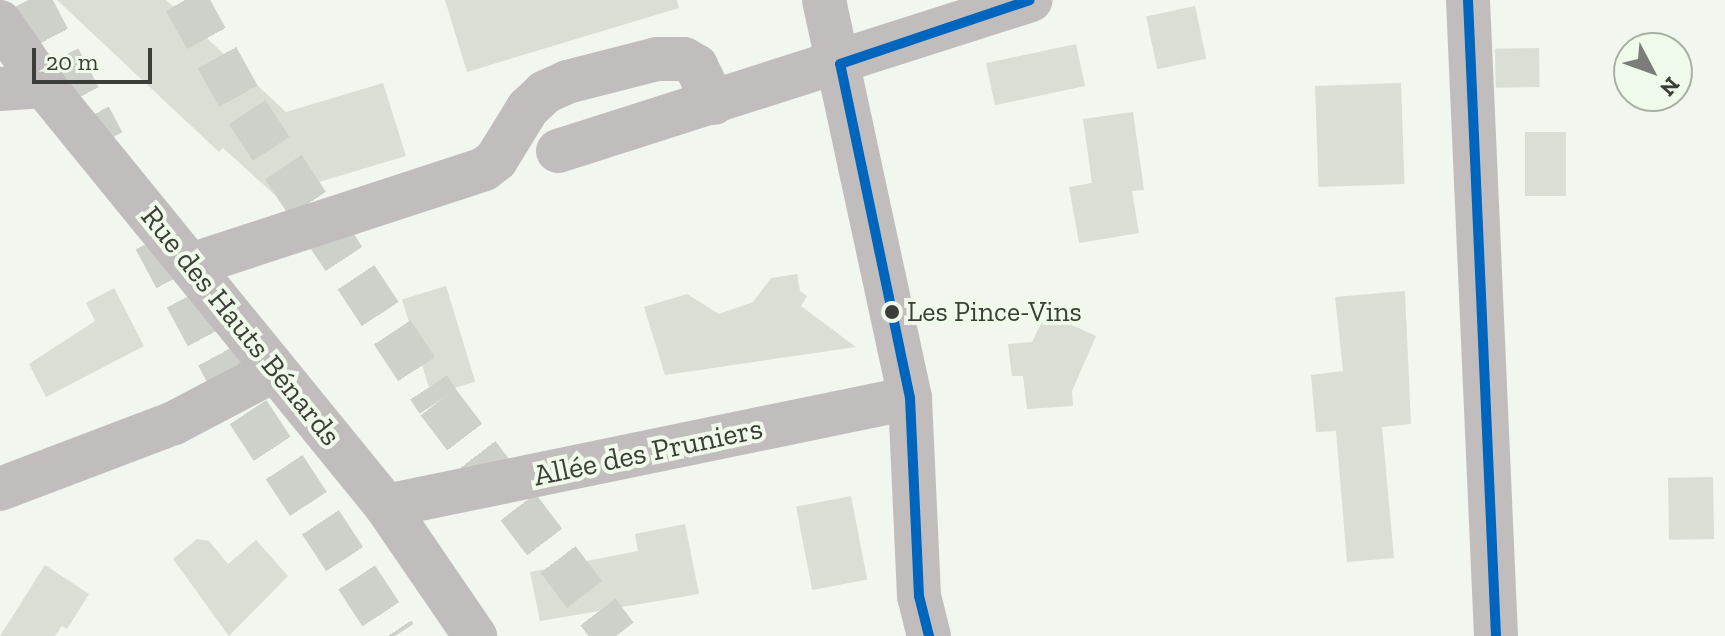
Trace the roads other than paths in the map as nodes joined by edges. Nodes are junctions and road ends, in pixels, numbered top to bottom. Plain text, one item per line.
1 (15, 0) edge
2 (824, 0) edge
3 (1030, 0) edge
4 (1468, 0) edge
5 (0, 12) edge
6 (0, 22) edge
7 (840, 64) junction
8 (44, 86) junction
9 (0, 89) edge
10 (714, 103) junction
11 (558, 151) dead end
12 (194, 264) junction
13 (273, 371) junction
14 (910, 398) junction
15 (0, 489) edge
16 (386, 506) junction
17 (475, 636) edge
18 (929, 636) edge
19 (1496, 636) edge

1 - 5 street
2 - 7 street
3 - 7 street
4 - 19 street
6 - 8 street, Rue des Hauts Bénards
7 - 10 street
7 - 14 street
8 - 9 street
8 - 12 street, Rue des Hauts Bénards
10 - 11 street
10 - 12 street
12 - 13 street, Rue des Hauts Bénards
13 - 15 street
13 - 16 street, Rue des Hauts Bénards
14 - 16 street, Allée des Pruniers
14 - 18 street
16 - 17 street, Rue des Hauts Bénards

